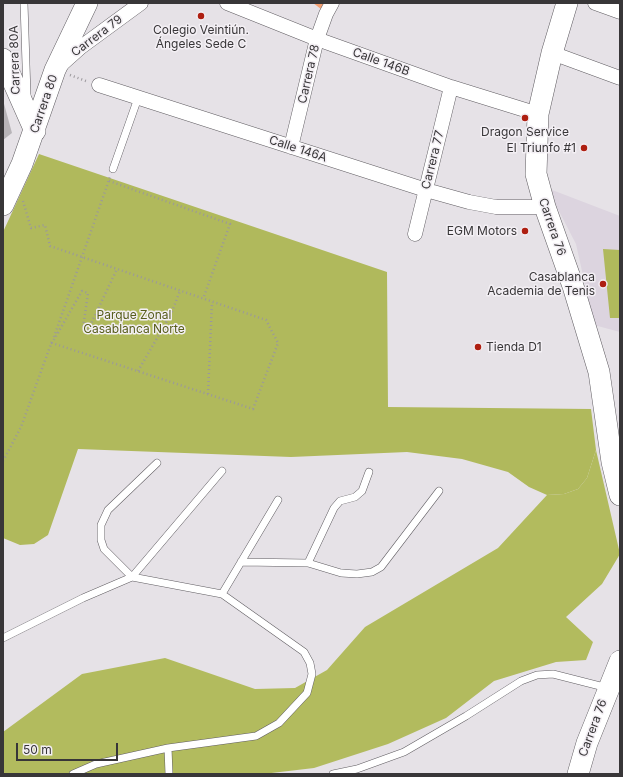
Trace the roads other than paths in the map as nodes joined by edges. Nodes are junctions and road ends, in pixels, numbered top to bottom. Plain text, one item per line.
1 (24, 3) edge
2 (87, 3) edge
3 (141, 3) edge
4 (227, 3) edge
5 (332, 3) edge
6 (567, 3) edge
7 (595, 3) edge
8 (620, 12) edge
9 (317, 39) junction
10 (552, 53) junction
11 (3, 59) edge
12 (55, 70) junction
13 (620, 78) edge
14 (99, 86) road end
15 (451, 87) junction
16 (138, 98) junction
17 (538, 114) junction
18 (31, 124) junction
19 (291, 147) junction
20 (113, 169) road end
21 (426, 190) junction
22 (3, 205) edge
23 (545, 207) junction
24 (415, 234) dead end
25 (157, 463) dead end
26 (222, 471) dead end
27 (368, 472) dead end
28 (439, 491) dead end
29 (620, 495) edge
30 (278, 500) dead end
31 (241, 562) junction
32 (308, 563) junction
33 (132, 577) junction
34 (222, 594) junction
35 (3, 638) edge
36 (620, 661) edge
37 (608, 688) junction
38 (168, 748) junction
39 (356, 771) edge
40 (73, 774) edge
41 (169, 774) edge
42 (333, 774) edge
43 (578, 774) edge

1 - 18 lane, Carrera 80A
2 - 12 street, Carrera 80
3 - 12 street, Carrera 79
4 - 9 street, Calle 146B
5 - 9 street, Carrera 78
6 - 10 street, Carrera 76
7 - 8 street
9 - 15 street, Calle 146B
9 - 19 street, Carrera 78
10 - 13 street
10 - 17 street, Carrera 76
11 - 18 street
12 - 18 street, Carrera 80
14 - 16 street, Calle 146A
15 - 17 street, Calle 146B
15 - 21 street, Carrera 77
16 - 19 street, Calle 146A
16 - 20 lane
17 - 23 street, Carrera 76
18 - 22 street, Carrera 80
19 - 21 street, Calle 146A
21 - 23 street, Calle 146A
21 - 24 street, Carrera 77
23 - 29 street, Carrera 76
25 - 33 lane
26 - 33 lane
27 - 32 lane
28 - 32 lane
30 - 31 lane
31 - 32 lane
31 - 34 lane
33 - 34 lane
33 - 35 lane
34 - 38 lane
36 - 37 street, Carrera 76
37 - 39 lane
37 - 43 street, Carrera 76
38 - 40 lane
38 - 41 lane
39 - 42 lane

